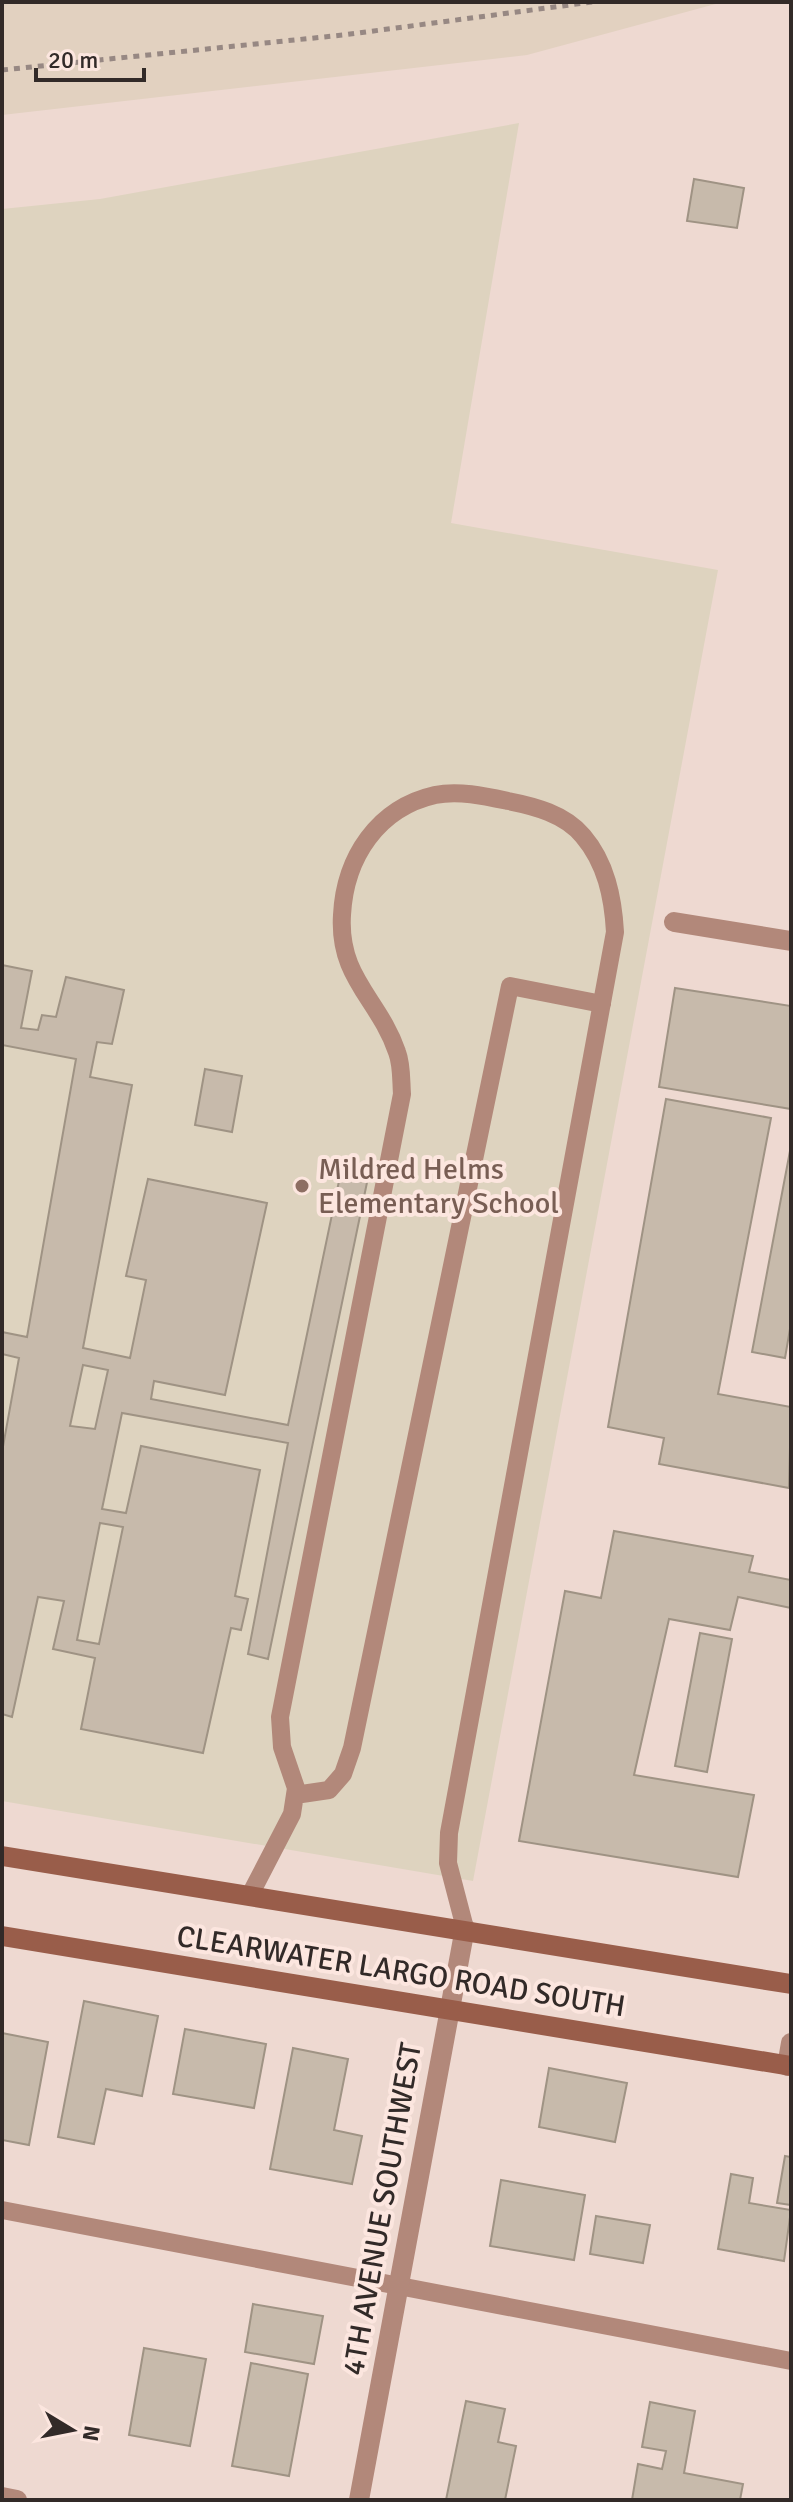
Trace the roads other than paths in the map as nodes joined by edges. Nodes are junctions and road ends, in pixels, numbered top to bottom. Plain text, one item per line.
1 (674, 922) dead end
2 (791, 941) edge
3 (602, 1004) junction
4 (295, 1795) junction
5 (2, 1856) edge
6 (250, 1895) junction
7 (465, 1928) junction
8 (2, 1936) edge
9 (791, 1984) edge
10 (448, 2009) junction
11 (791, 2043) edge
12 (789, 2066) edge
13 (2, 2210) edge
14 (398, 2286) junction
15 (791, 2361) edge
16 (2, 2497) edge
17 (17, 2500) edge
18 (359, 2500) edge

1 - 2 street
3 - 4 lane
3 - 4 lane
3 - 7 lane
4 - 6 lane
5 - 6 main road, CLEARWATER LARGO ROAD SOUTH
6 - 7 main road, CLEARWATER LARGO ROAD SOUTH
7 - 9 main road, CLEARWATER LARGO ROAD SOUTH
7 - 10 street, 4TH AVENUE SOUTHWEST
8 - 10 main road, CLEARWATER LARGO ROAD SOUTH
10 - 12 main road, CLEARWATER LARGO ROAD SOUTH
10 - 14 street, 4TH AVENUE SOUTHWEST
11 - 12 street
13 - 14 lane
14 - 15 lane
14 - 18 street, 4TH AVENUE SOUTHWEST
16 - 17 street

